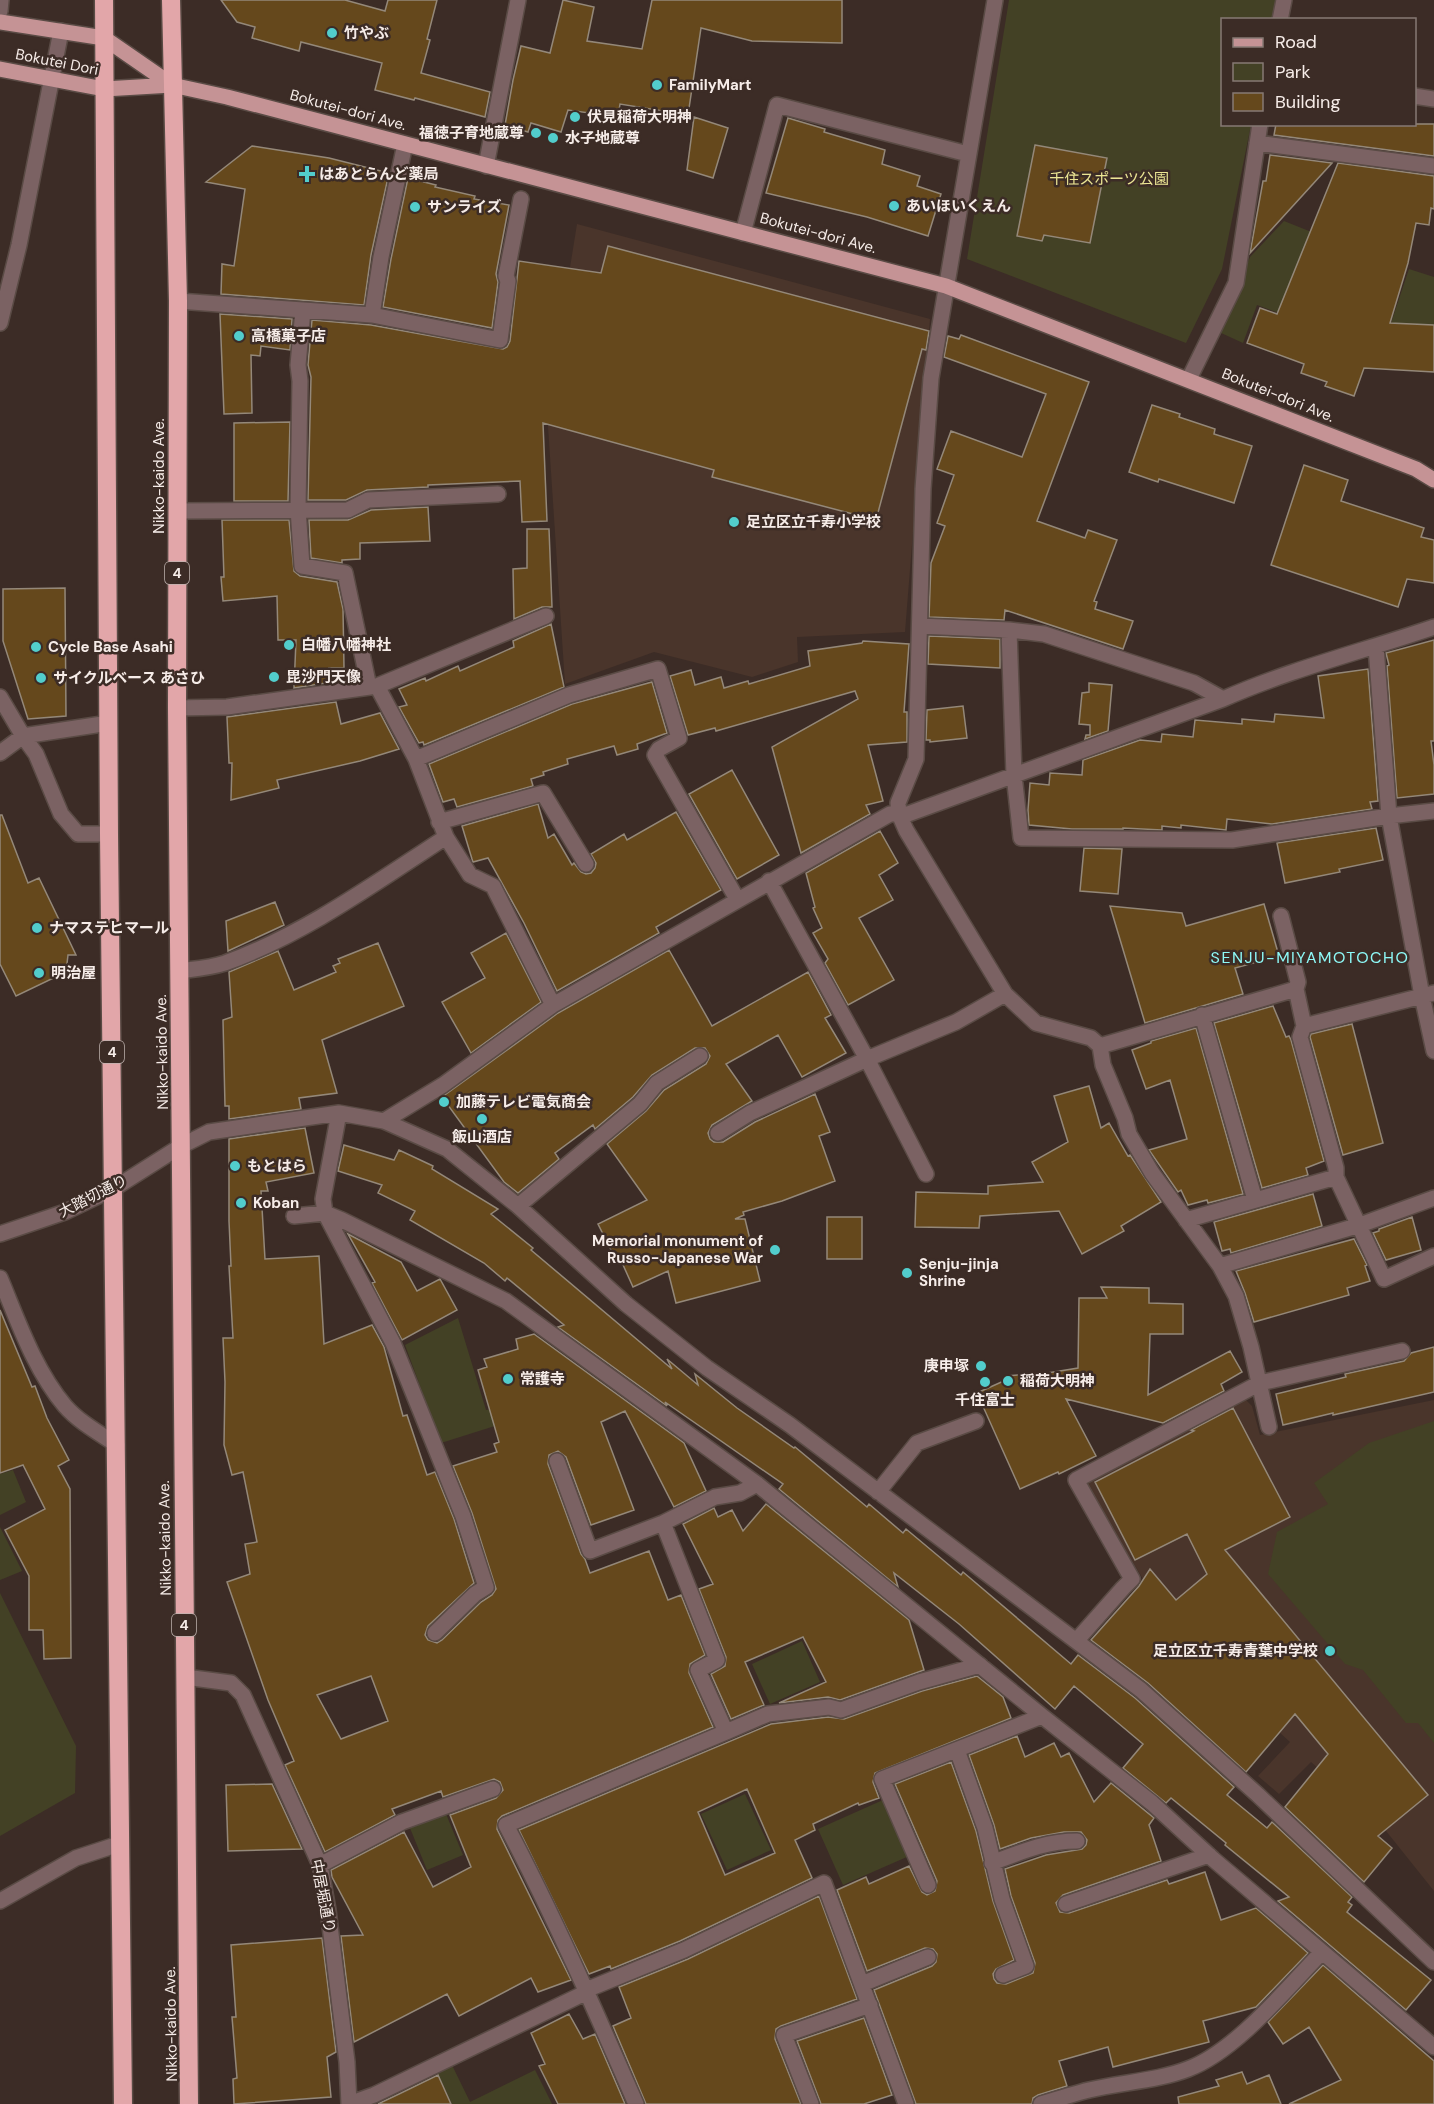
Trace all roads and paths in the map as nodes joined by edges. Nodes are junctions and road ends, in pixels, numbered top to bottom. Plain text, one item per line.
1 (1, 0) edge
2 (104, 0) edge
3 (171, 0) edge
4 (518, 0) edge
5 (995, 0) edge
6 (1284, 0) edge
7 (0, 11) edge
8 (1280, 18) edge
9 (0, 22) edge
10 (61, 31) junction
11 (104, 38) junction
12 (0, 69) edge
13 (52, 80) junction
14 (172, 85) junction
15 (104, 89) junction
16 (1416, 96) edge
17 (1434, 99) edge
18 (1260, 126) edge
19 (1257, 143) junction
20 (405, 144) junction
21 (968, 154) junction
22 (486, 166) junction
23 (1434, 166) edge
24 (521, 199) dead end
25 (743, 232) junction
26 (946, 286) junction
27 (178, 301) junction
28 (303, 310) junction
29 (372, 315) junction
30 (0, 323) edge
31 (1189, 379) junction
32 (1434, 480) edge
33 (498, 494) dead end
34 (298, 509) junction
35 (177, 511) junction
36 (546, 616) dead end
37 (920, 626) junction
38 (1434, 627) edge
39 (1009, 630) junction
40 (1376, 647) junction
41 (373, 686) junction
42 (0, 698) edge
43 (1223, 699) junction
44 (177, 708) junction
45 (109, 723) junction
46 (23, 736) junction
47 (0, 753) edge
48 (416, 759) junction
49 (1014, 775) junction
50 (1434, 811) edge
51 (900, 814) junction
52 (1389, 816) junction
53 (439, 822) junction
54 (109, 834) junction
55 (446, 837) junction
56 (586, 864) dead end
57 (769, 881) junction
58 (736, 899) junction
59 (1281, 916) dead end
60 (179, 971) junction
61 (1296, 989) junction
62 (1005, 994) junction
63 (1428, 995) edge
64 (553, 1005) junction
65 (1202, 1015) junction
66 (1304, 1026) junction
67 (1100, 1046) junction
68 (1434, 1051) edge
69 (700, 1056) dead end
70 (867, 1059) junction
71 (339, 1113) junction
72 (384, 1121) junction
73 (718, 1133) dead end
74 (181, 1146) junction
75 (926, 1174) dead end
76 (1336, 1177) junction
77 (113, 1189) junction
78 (1434, 1198) edge
79 (1255, 1200) junction
80 (518, 1206) junction
81 (326, 1214) junction
82 (294, 1216) dead end
83 (1186, 1220) junction
84 (1360, 1225) junction
85 (0, 1234) edge
86 (1434, 1256) edge
87 (1220, 1266) junction
88 (0, 1278) edge
89 (1402, 1351) dead end
90 (1260, 1383) junction
91 (976, 1421) dead end
92 (1269, 1427) dead end
93 (117, 1445) junction
94 (558, 1461) dead end
95 (757, 1484) junction
96 (878, 1492) junction
97 (663, 1523) junction
98 (435, 1632) dead end
99 (1077, 1640) junction
100 (980, 1665) junction
101 (185, 1677) junction
102 (1042, 1716) junction
103 (726, 1732) junction
104 (957, 1750) junction
105 (493, 1790) dead end
106 (1077, 1842) dead end
107 (119, 1844) junction
108 (1209, 1855) junction
109 (992, 1863) junction
110 (320, 1865) junction
111 (928, 1885) dead end
112 (0, 1901) edge
113 (1066, 1904) dead end
114 (1322, 1952) junction
115 (928, 1957) dead end
116 (1434, 1962) edge
117 (1003, 1975) dead end
118 (862, 1984) junction
119 (587, 1991) junction
120 (870, 2005) junction
121 (1434, 2048) edge
122 (123, 2104) edge
123 (189, 2104) edge
124 (349, 2104) edge
125 (636, 2104) edge
126 (811, 2104) edge
127 (906, 2104) edge
128 (1041, 2104) edge

1 - 7 street
2 - 11 highway, 4
3 - 14 highway, Nikko-kaido Ave. / 4
4 - 22 street
5 - 21 street
6 - 8 street
9 - 10 main road, Bokutei Dori
10 - 11 main road, Bokutei Dori
10 - 13 street
11 - 14 main road, Bokutei Dori
11 - 15 highway, 4
12 - 13 main road, Bokutei Dori
13 - 15 main road, Bokutei Dori
13 - 30 street
14 - 15 main road, Bokutei Dori
14 - 20 main road, Bokutei-dori Ave.
14 - 27 highway, Nikko-kaido Ave. / 4
15 - 45 highway, 4
16 - 17 street
18 - 19 street
19 - 23 street
19 - 31 street
20 - 22 main road, Bokutei-dori Ave.
20 - 29 street
21 - 25 street
21 - 26 street
22 - 25 main road, Bokutei-dori Ave.
24 - 29 street
25 - 26 main road, Bokutei-dori Ave.
26 - 31 main road, Bokutei-dori Ave.
26 - 37 street
27 - 28 street
27 - 35 highway, Nikko-kaido Ave. / 4
28 - 29 street
28 - 34 street
31 - 32 main road, Bokutei-dori Ave.
33 - 34 street
34 - 35 street
34 - 41 street
35 - 44 highway, Nikko-kaido Ave. / 4
36 - 41 street
37 - 39 street
37 - 51 street
38 - 40 street
39 - 43 street
39 - 49 street
40 - 43 street
40 - 52 street
41 - 44 street
41 - 48 street
42 - 46 street
43 - 49 street
44 - 60 highway, Nikko-kaido Ave. / 4
45 - 46 street
45 - 54 highway, 4
46 - 47 street
46 - 54 street
48 - 53 street
48 - 58 street
49 - 51 street
49 - 52 street
50 - 52 street
51 - 57 street
51 - 62 street
52 - 63 street
53 - 55 street
53 - 56 street
54 - 77 highway, 4
55 - 60 street
55 - 64 street
57 - 58 street
57 - 70 street
58 - 64 street
59 - 61 street
60 - 74 highway, Nikko-kaido Ave. / 4
61 - 65 street
61 - 66 street
62 - 67 street
62 - 70 street
63 - 66 street
63 - 68 street
64 - 72 street
65 - 67 street
65 - 79 street
66 - 76 street
67 - 83 street
69 - 80 street
70 - 73 street
70 - 75 street
71 - 72 street, 大踏切通り
71 - 74 street, 大踏切通り
71 - 81 street
72 - 80 street, 大踏切通り
74 - 77 street, 大踏切通り
74 - 101 highway, Nikko-kaido Ave. / 4
76 - 79 street
76 - 84 street
77 - 85 street, 大踏切通り
77 - 93 highway, 4
78 - 84 street
79 - 83 street
80 - 96 street, 大踏切通り
81 - 82 street
81 - 95 street
81 - 98 street
83 - 87 street
84 - 86 street
84 - 87 street
87 - 90 street
88 - 93 street
89 - 90 street
90 - 92 street
90 - 99 street
91 - 96 street
93 - 107 highway, 4
94 - 97 street
95 - 97 street
95 - 100 street
96 - 99 street, 大踏切通り
97 - 103 street
99 - 116 street, 大踏切通り
100 - 102 street
100 - 103 street
101 - 110 street, 中居堀通り
101 - 123 highway, Nikko-kaido Ave. / 4
102 - 104 street
102 - 108 street
103 - 119 street
104 - 109 street
104 - 111 street
105 - 110 street
106 - 109 street
107 - 112 street
107 - 122 highway, 4
108 - 113 street
108 - 114 street
109 - 117 street
110 - 124 street, 中居堀通り
114 - 121 street
114 - 128 street
115 - 118 street
118 - 119 street
118 - 120 street
119 - 124 street
119 - 125 street
120 - 126 street
120 - 127 street

